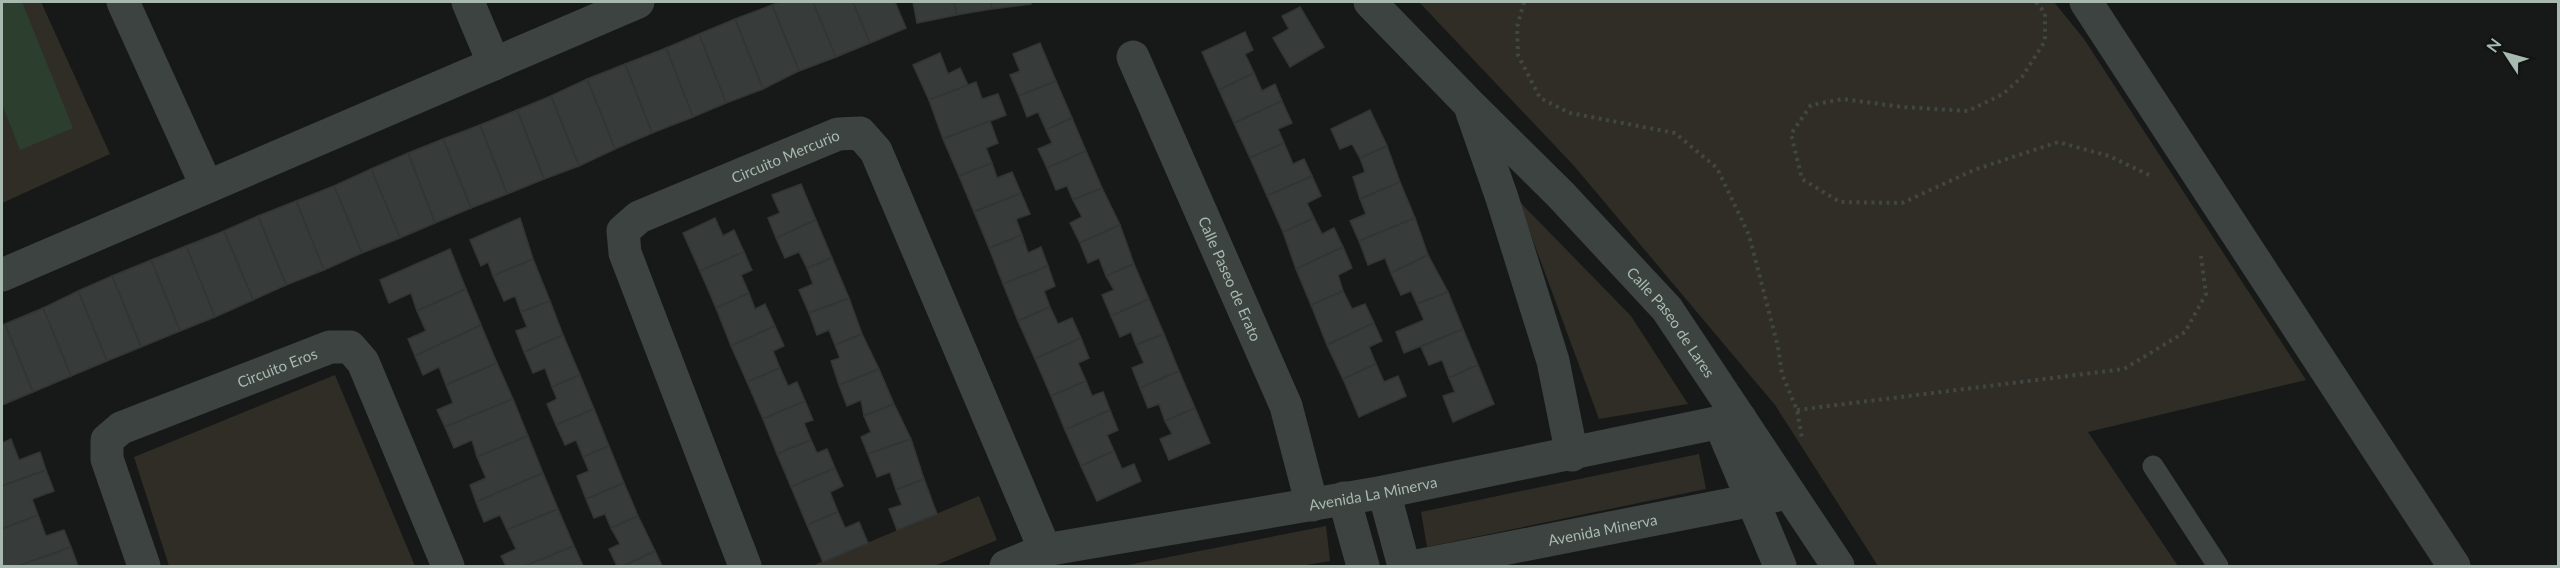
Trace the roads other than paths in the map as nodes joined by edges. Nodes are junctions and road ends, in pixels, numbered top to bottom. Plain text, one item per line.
1 (123, 2) edge
2 (468, 2) edge
3 (638, 2) edge
4 (1370, 2) edge
5 (2086, 2) edge
6 (1133, 57) dead end
7 (494, 64) junction
8 (1469, 105) junction
9 (207, 187) junction
10 (2, 275) edge
11 (1730, 421) junction
12 (1572, 454) junction
13 (2153, 466) dead end
14 (1384, 492) junction
15 (1788, 493) junction
16 (1344, 498) junction
17 (1752, 502) junction
18 (1312, 505) junction
19 (1044, 550) junction
20 (144, 567) edge
21 (448, 567) edge
22 (745, 567) edge
23 (1006, 567) edge
24 (1363, 567) edge
25 (1404, 567) edge
26 (1417, 567) edge
27 (1780, 567) edge
28 (1838, 567) edge
29 (2218, 567) edge
30 (2454, 567) edge

1 - 9 street
2 - 7 street
3 - 7 street
4 - 8 street, Calle Paseo de Lares
5 - 30 street
6 - 18 street, Calle Paseo de Erato
7 - 9 street
8 - 11 street, Calle Paseo de Lares
8 - 12 street, Calle Paseo de Lares
9 - 10 street
11 - 12 street, Avenida La Minerva
11 - 15 street, Calle Paseo de Lares
11 - 17 street, Calle Paseo de Lares
12 - 14 street, Avenida La Minerva
13 - 29 lane
14 - 16 street, Avenida La Minerva
14 - 25 street
15 - 17 street, Avenida Minerva
15 - 28 street, Calle Paseo de Lares
16 - 18 street, Avenida La Minerva
16 - 24 street
17 - 26 street, Avenida Minerva
17 - 27 street, Calle Paseo de Lares
18 - 19 street, Avenida La Minerva
19 - 22 street, Circuito Mercurio
19 - 23 street, Avenida La Minerva
20 - 21 street, Circuito Eros

